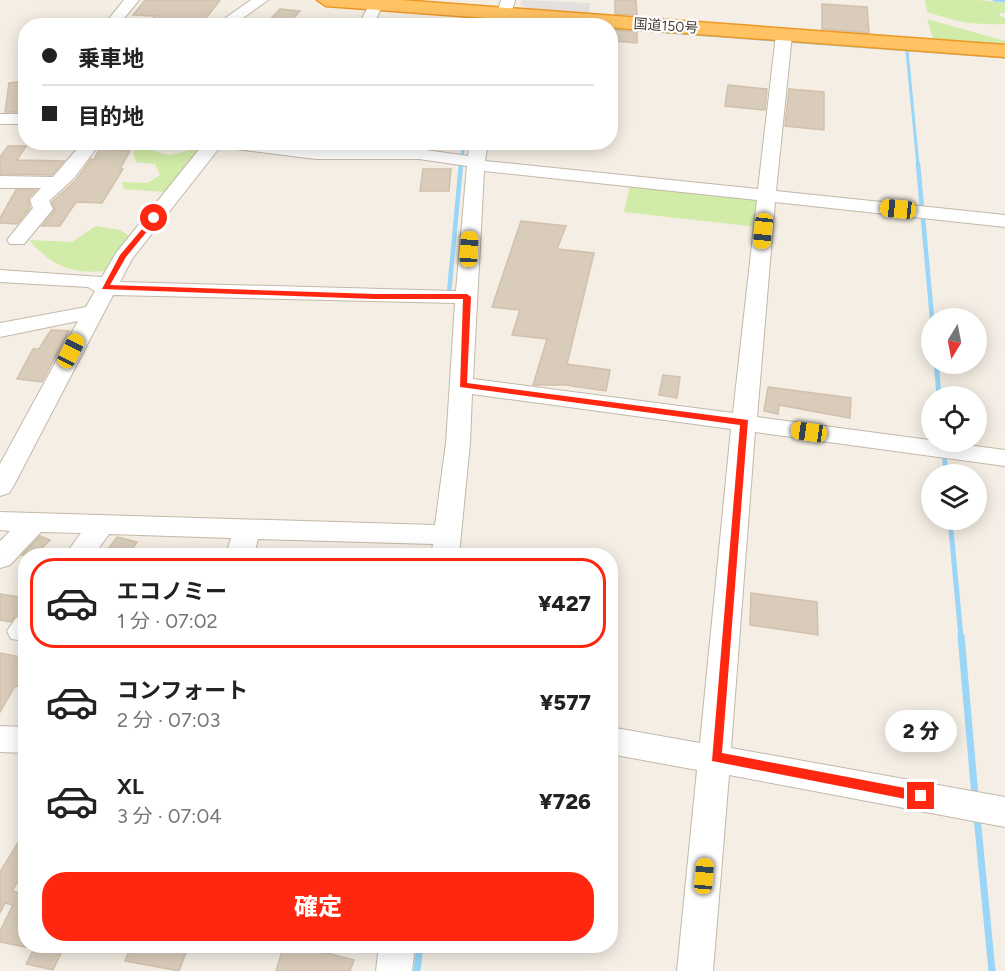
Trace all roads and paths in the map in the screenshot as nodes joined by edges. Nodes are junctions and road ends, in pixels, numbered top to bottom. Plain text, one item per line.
1 (132, 0) edge
2 (261, 0) edge
3 (326, 0) edge
4 (376, 4) junction
5 (503, 13) edge
6 (117, 18) edge
7 (233, 18) edge
8 (369, 18) edge
9 (567, 18) edge
10 (618, 22) edge
11 (784, 35) junction
12 (1005, 51) edge
13 (18, 120) edge
14 (2, 122) edge
15 (86, 150) edge
16 (209, 150) edge
17 (357, 150) edge
18 (476, 157) edge
19 (0, 182) edge
20 (58, 183) junction
21 (766, 196) junction
22 (1005, 221) edge
23 (17, 240) dead end
24 (0, 276) edge
25 (105, 288) junction
26 (467, 297) junction
27 (92, 312) junction
28 (0, 330) edge
29 (463, 385) junction
30 (744, 422) junction
31 (1005, 458) edge
32 (0, 487) edge
33 (0, 521) edge
34 (35, 522) junction
35 (102, 524) junction
36 (247, 529) junction
37 (446, 545) edge
38 (84, 548) edge
39 (242, 548) edge
40 (0, 558) edge
41 (0, 739) edge
42 (18, 740) edge
43 (618, 741) edge
44 (716, 758) junction
45 (1005, 812) edge
46 (396, 953) edge
47 (394, 971) edge
48 (695, 971) edge

1 - 6 street
2 - 7 street
3 - 4 highway, 国道150号
4 - 5 highway, 国道150号
4 - 8 street
5 - 9 highway, 国道150号
10 - 11 highway, 国道150号
11 - 12 highway, 国道150号
11 - 21 street
13 - 14 street
15 - 20 street
16 - 25 street
17 - 18 street
18 - 21 street
18 - 26 street
19 - 20 street
20 - 23 street
21 - 22 street
21 - 30 street
24 - 25 street
25 - 26 street
25 - 27 street
26 - 29 street
27 - 28 street
27 - 32 street
29 - 30 street
29 - 37 street
30 - 31 street
30 - 44 street
33 - 34 street
34 - 35 street
34 - 40 street
35 - 36 street
35 - 38 street
36 - 37 street
36 - 39 street
41 - 42 street
43 - 44 street
44 - 45 street
44 - 48 street
46 - 47 street

